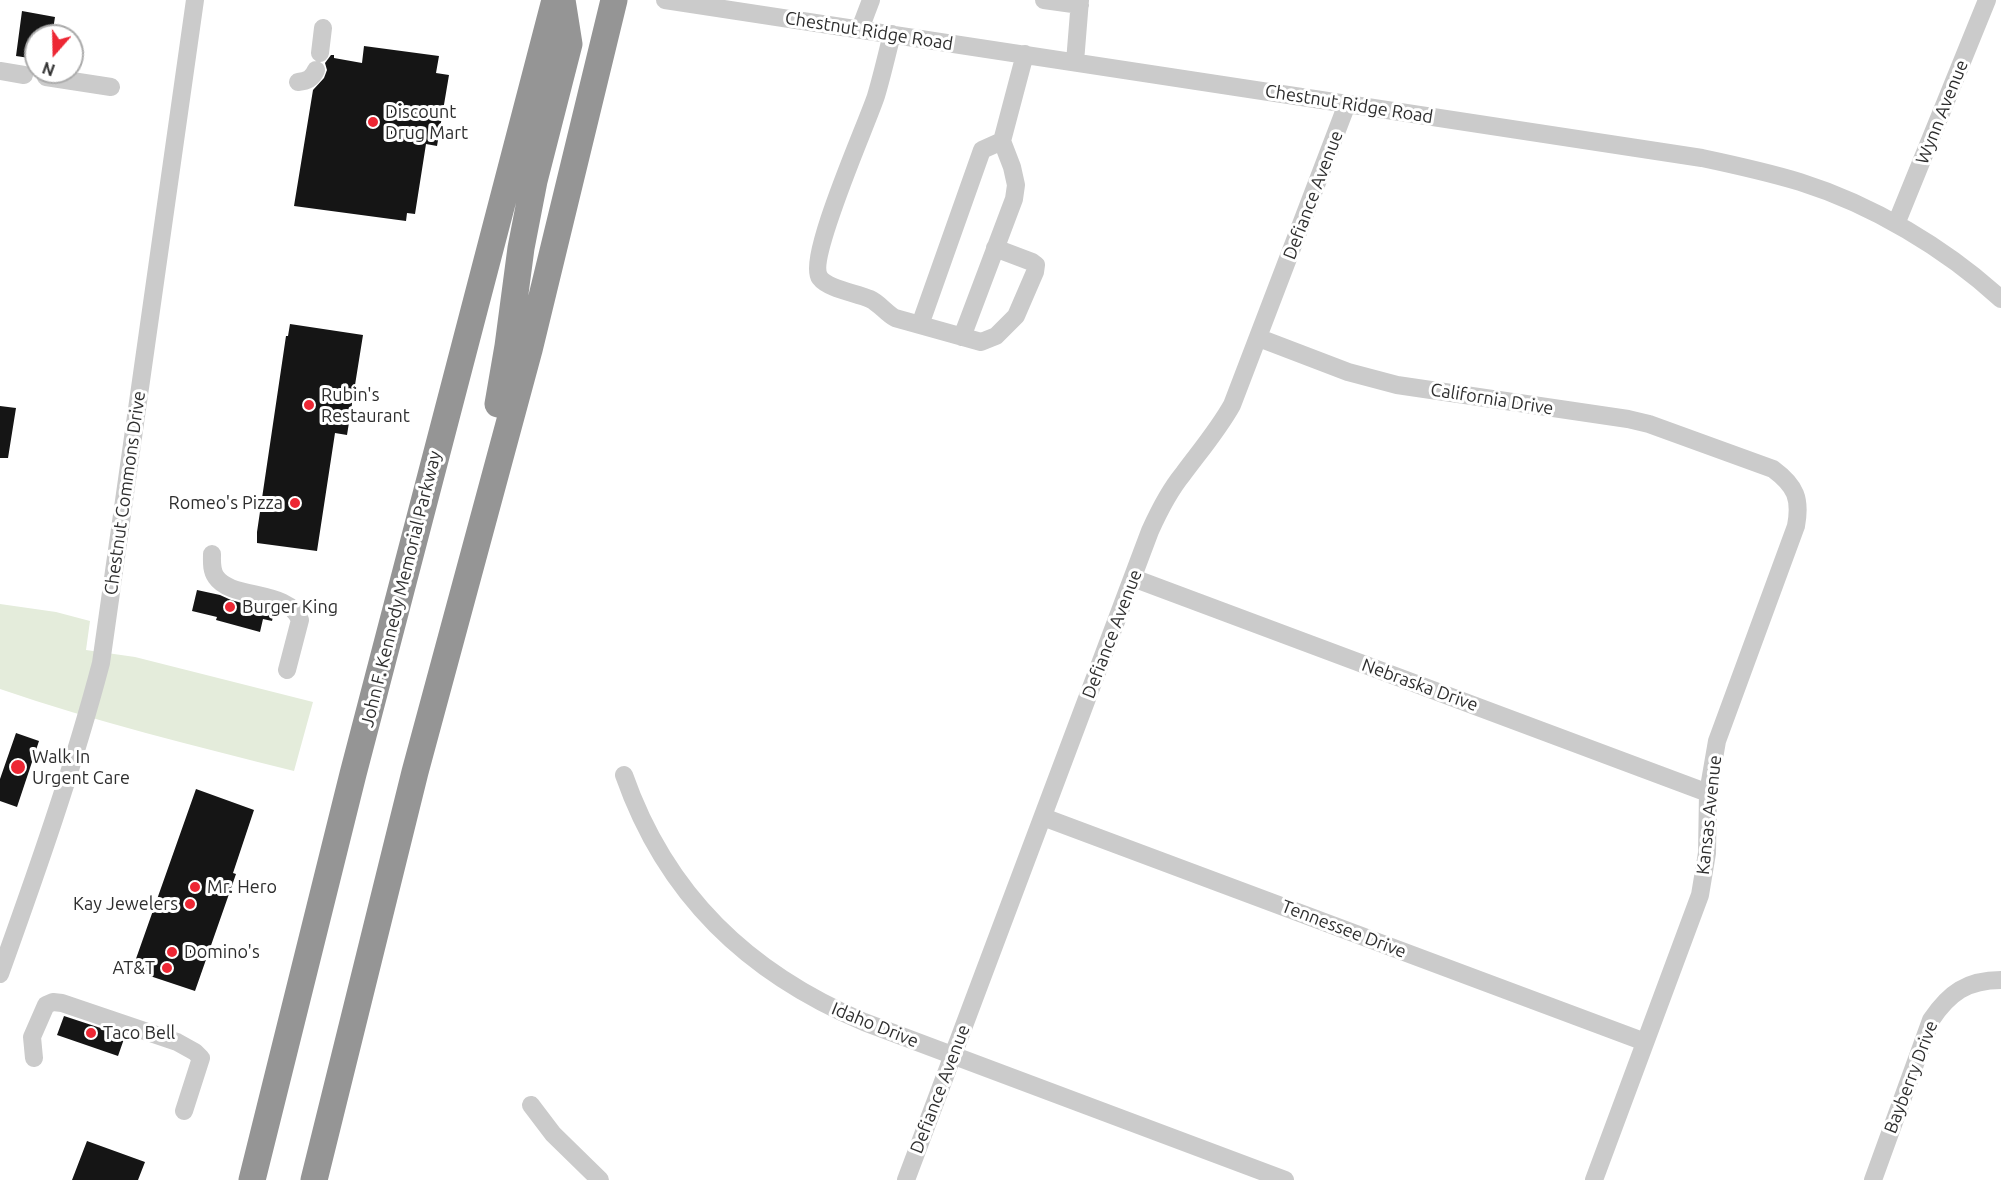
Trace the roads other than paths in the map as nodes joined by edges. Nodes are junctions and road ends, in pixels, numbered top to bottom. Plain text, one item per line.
1 (195, 0) edge
2 (555, 0) edge
3 (562, 0) edge
4 (614, 0) edge
5 (665, 0) edge
6 (871, 0) edge
7 (1044, 0) edge
8 (1987, 0) edge
9 (1080, 3) edge
10 (323, 28) dead end
11 (860, 29) junction
12 (892, 34) junction
13 (1025, 54) junction
14 (1076, 62) junction
15 (0, 71) edge
16 (24, 75) dead end
17 (298, 82) dead end
18 (84, 83) edge
19 (111, 87) dead end
20 (1347, 104) junction
21 (1002, 141) junction
22 (1896, 224) junction
23 (995, 248) junction
24 (2001, 299) edge
25 (920, 325) junction
26 (962, 337) junction
27 (1259, 338) junction
28 (1727, 452) joint
29 (212, 554) dead end
30 (469, 571) junction
31 (1133, 578) junction
32 (287, 670) dead end
33 (624, 775) dead end
34 (1708, 793) junction
35 (1043, 817) junction
36 (0, 974) edge
37 (2001, 980) edge
38 (1646, 1042) junction
39 (953, 1056) junction
40 (34, 1058) dead end
41 (531, 1105) dead end
42 (184, 1110) dead end
43 (252, 1180) edge
44 (314, 1180) edge
45 (600, 1180) edge
46 (906, 1180) edge
47 (1286, 1180) edge
48 (1594, 1180) edge
49 (1873, 1180) edge

1 - 36 street, Chestnut Commons Drive
2 - 43 highway, John F. Kennedy Memorial Parkway
3 - 30 highway
4 - 30 highway
5 - 11 street, Chestnut Ridge Road
6 - 11 street
7 - 9 street
8 - 22 street, Wynn Avenue
9 - 14 street
10 - 17 street
11 - 12 street, Chestnut Ridge Road
12 - 13 street, Chestnut Ridge Road
12 - 25 street
13 - 14 street, Chestnut Ridge Road
13 - 21 street
14 - 20 street, Chestnut Ridge Road
15 - 16 street
18 - 19 street
20 - 22 street, Chestnut Ridge Road
20 - 27 street, Defiance Avenue
21 - 23 street
21 - 25 street
22 - 24 street, Chestnut Ridge Road
23 - 26 street
23 - 26 street
25 - 26 street
27 - 28 street, California Drive
27 - 31 street, Defiance Avenue
28 - 34 street, Kansas Avenue
29 - 32 street
30 - 44 highway
31 - 34 street, Nebraska Drive
31 - 35 street, Defiance Avenue
33 - 39 street, Idaho Drive
34 - 38 street, Kansas Avenue
35 - 38 street, Tennessee Drive
35 - 39 street, Defiance Avenue
37 - 49 street, Bayberry Drive
38 - 48 street, Kansas Avenue
39 - 46 street, Defiance Avenue
39 - 47 street, Idaho Drive
40 - 42 street
41 - 45 street

